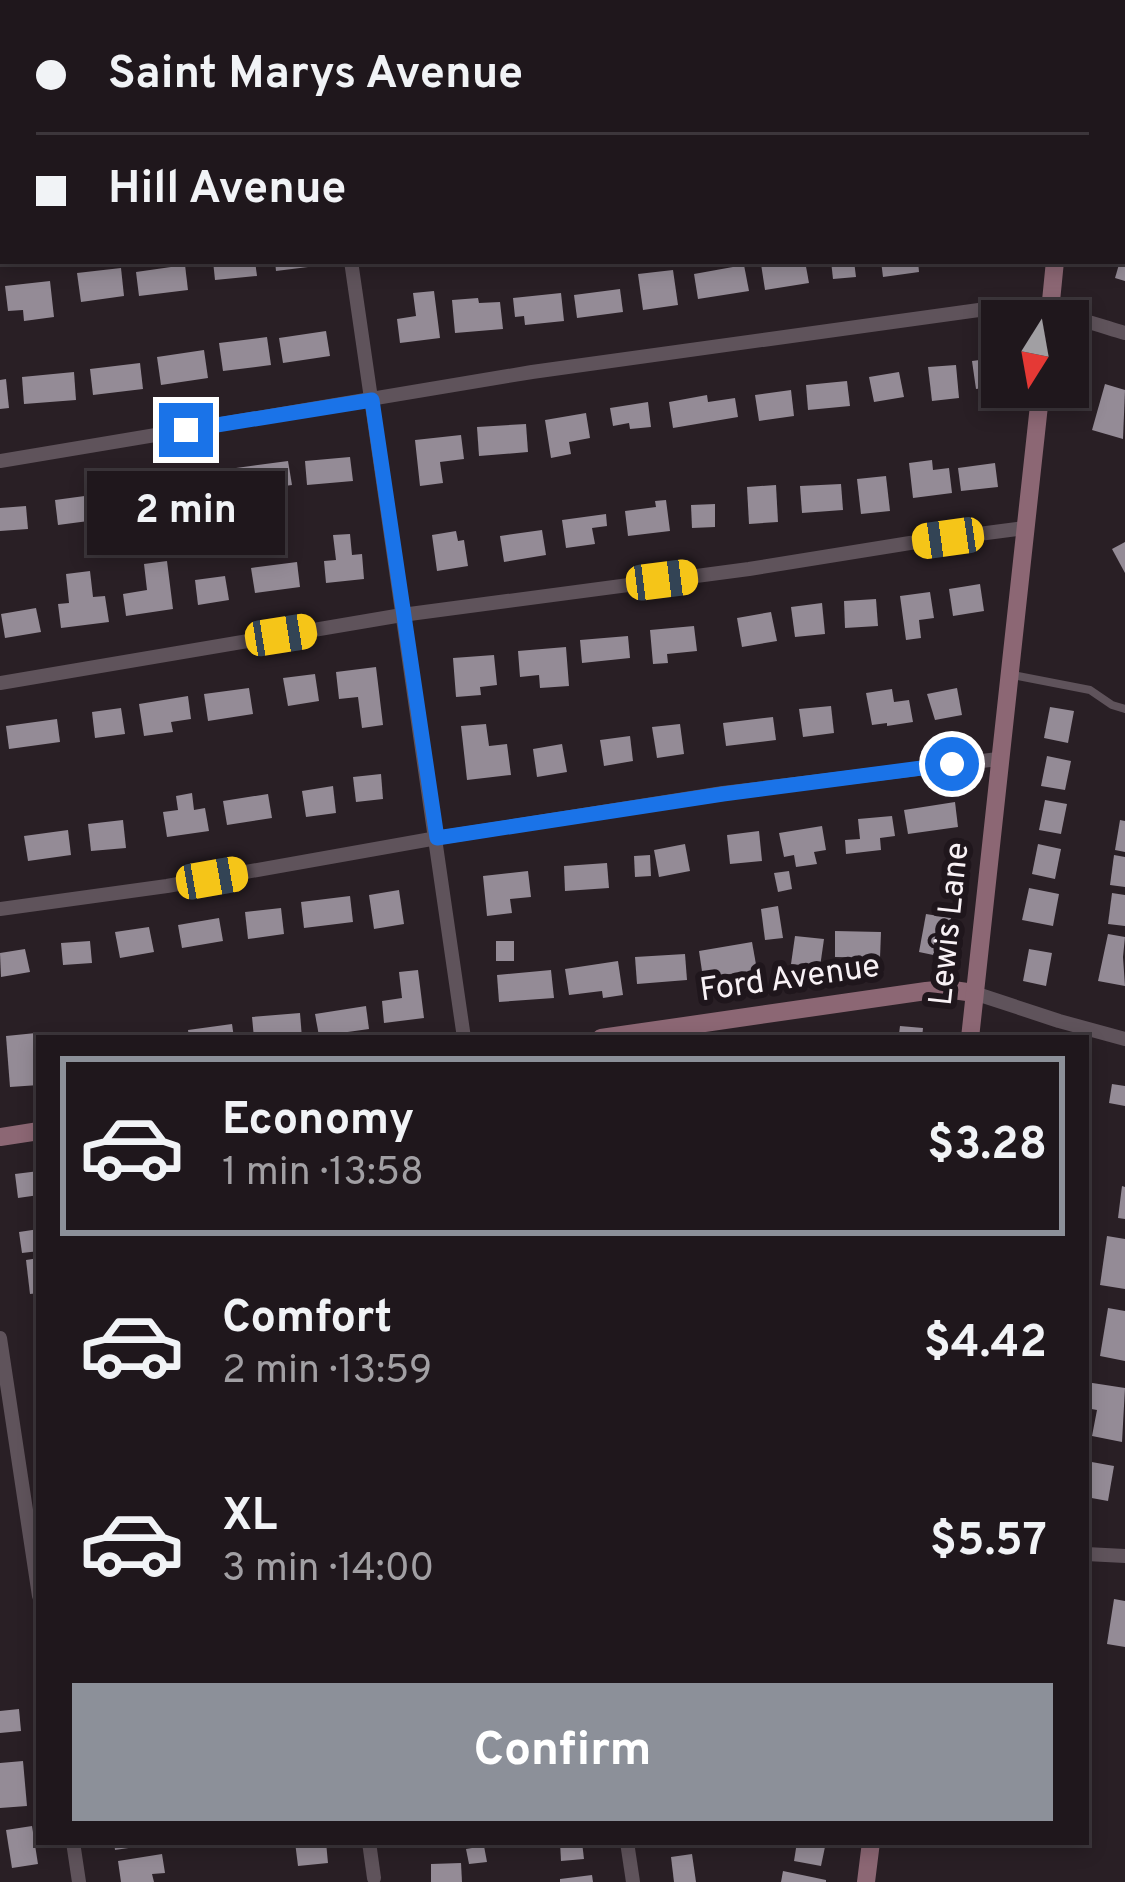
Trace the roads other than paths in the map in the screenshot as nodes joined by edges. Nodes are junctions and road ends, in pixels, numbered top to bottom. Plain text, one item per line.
1 (351, 264) edge
2 (1055, 264) edge
3 (1051, 300) edge
4 (981, 310) edge
5 (1089, 325) edge
6 (1125, 333) edge
7 (372, 400) junction
8 (1038, 408) edge
9 (0, 461) edge
10 (1024, 528) junction
11 (402, 615) junction
12 (1008, 674) junction
13 (0, 683) edge
14 (1125, 709) edge
15 (998, 759) junction
16 (437, 838) junction
17 (0, 909) edge
18 (974, 993) junction
19 (722, 1029) edge
20 (464, 1035) edge
21 (641, 1035) edge
22 (970, 1035) edge
23 (1125, 1040) edge
24 (36, 1131) edge
25 (0, 1137) edge
26 (0, 1338) edge
27 (1089, 1554) edge
28 (1125, 1556) edge
29 (36, 1576) edge
30 (73, 1845) edge
31 (369, 1845) edge
32 (627, 1845) edge
33 (871, 1845) edge
34 (374, 1878) dead end
35 (79, 1882) edge
36 (633, 1882) edge
37 (866, 1882) edge

1 - 7 street
2 - 3 street
4 - 7 street
5 - 6 street
7 - 9 street
7 - 11 street
8 - 10 street, Lewis Lane
10 - 11 street
10 - 12 street, Lewis Lane
11 - 13 street
11 - 16 street
12 - 14 lane
12 - 15 street, Lewis Lane
15 - 16 street
15 - 18 street, Lewis Lane
16 - 17 street
16 - 20 street
18 - 19 street, Ford Avenue
18 - 22 street, Lewis Lane
18 - 23 street, Ford Avenue
19 - 21 street, Ford Avenue
24 - 25 street
26 - 29 street
27 - 28 street
30 - 35 street
31 - 34 street
32 - 36 street
33 - 37 street

